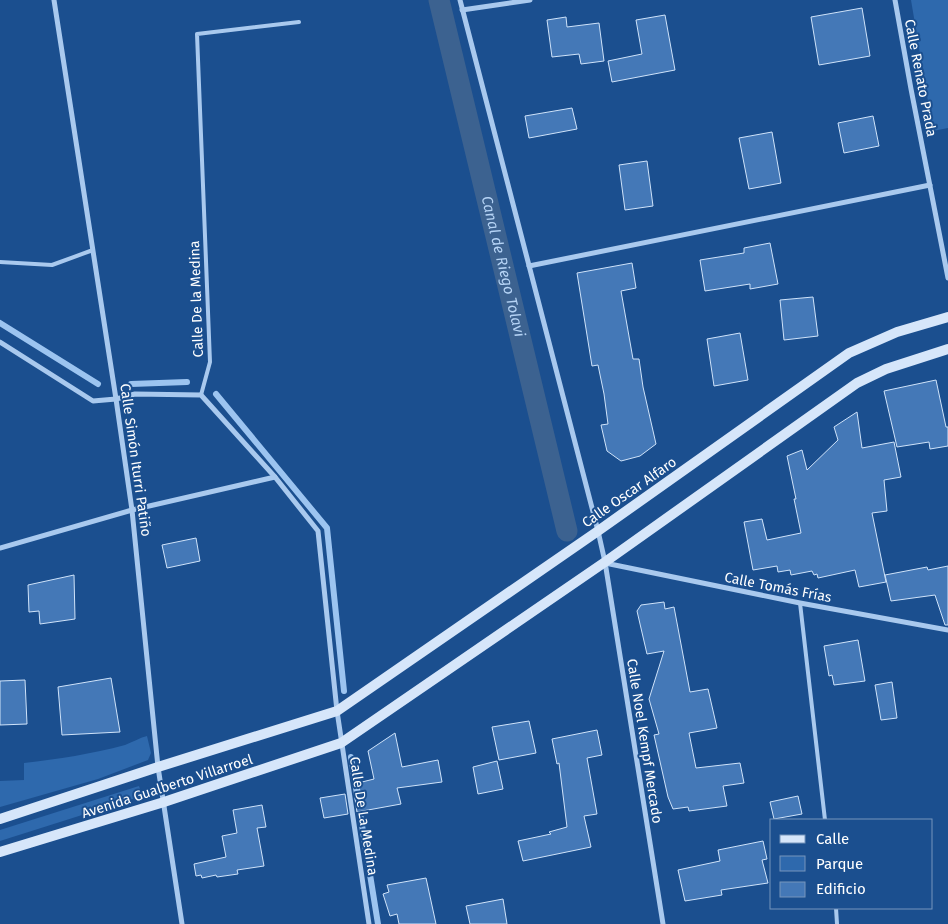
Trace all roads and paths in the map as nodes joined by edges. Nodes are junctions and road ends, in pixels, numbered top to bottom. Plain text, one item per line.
1 (54, 0) edge
2 (460, 0) edge
3 (530, 0) edge
4 (895, 0) edge
5 (462, 10) junction
6 (298, 22) dead end
7 (930, 185) junction
8 (93, 250) junction
9 (0, 262) edge
10 (529, 266) junction
11 (948, 278) edge
12 (948, 317) edge
13 (0, 342) edge
14 (948, 349) edge
15 (201, 395) junction
16 (116, 399) junction
17 (275, 477) junction
18 (132, 510) junction
19 (598, 531) junction
20 (0, 548) edge
21 (605, 562) junction
22 (800, 603) junction
23 (948, 630) edge
24 (337, 711) junction
25 (341, 744) junction
26 (158, 768) junction
27 (164, 802) junction
28 (0, 819) edge
29 (826, 819) edge
30 (0, 852) edge
31 (836, 909) edge
32 (182, 924) edge
33 (369, 924) edge
34 (663, 924) edge
35 (838, 924) edge

1 - 8 street, Calle Simón Iturri Patiño
2 - 5 street, Calle Noel Kempf Mercado
3 - 5 street
4 - 7 street, Calle Renato Prada
5 - 10 street, Calle Noel Kempf Mercado
6 - 15 lane, Calle De la Medina
7 - 10 street
7 - 11 street, Calle Renato Prada
8 - 9 lane
8 - 16 street, Calle Simón Iturri Patiño
10 - 19 street, Calle Noel Kempf Mercado
12 - 19 main road, Calle Oscar Alfaro
13 - 16 street
14 - 21 main road
15 - 16 street
15 - 17 street
16 - 18 street, Calle Simón Iturri Patiño
17 - 18 street
17 - 24 street
18 - 20 street
18 - 26 street, Calle Simón Iturri Patiño
19 - 21 street, Calle Noel Kempf Mercado
19 - 24 main road, Calle Oscar Alfaro
21 - 22 street, Calle Tomás Frías
21 - 25 main road
21 - 34 street, Calle Noel Kempf Mercado
22 - 23 street, Calle Tomás Frías
22 - 29 lane
24 - 25 street, Calle De La Medina
24 - 26 main road, Avenida Gualberto Villarroel
25 - 27 main road, Avenida Gualberto Villarroel
25 - 33 street, Calle De La Medina
26 - 27 street, Calle Simón Iturri Patiño
26 - 28 main road, Avenida Gualberto Villarroel
27 - 30 main road, Avenida Gualberto Villarroel
27 - 32 street, Calle Simón Iturri Patiño
31 - 35 lane

